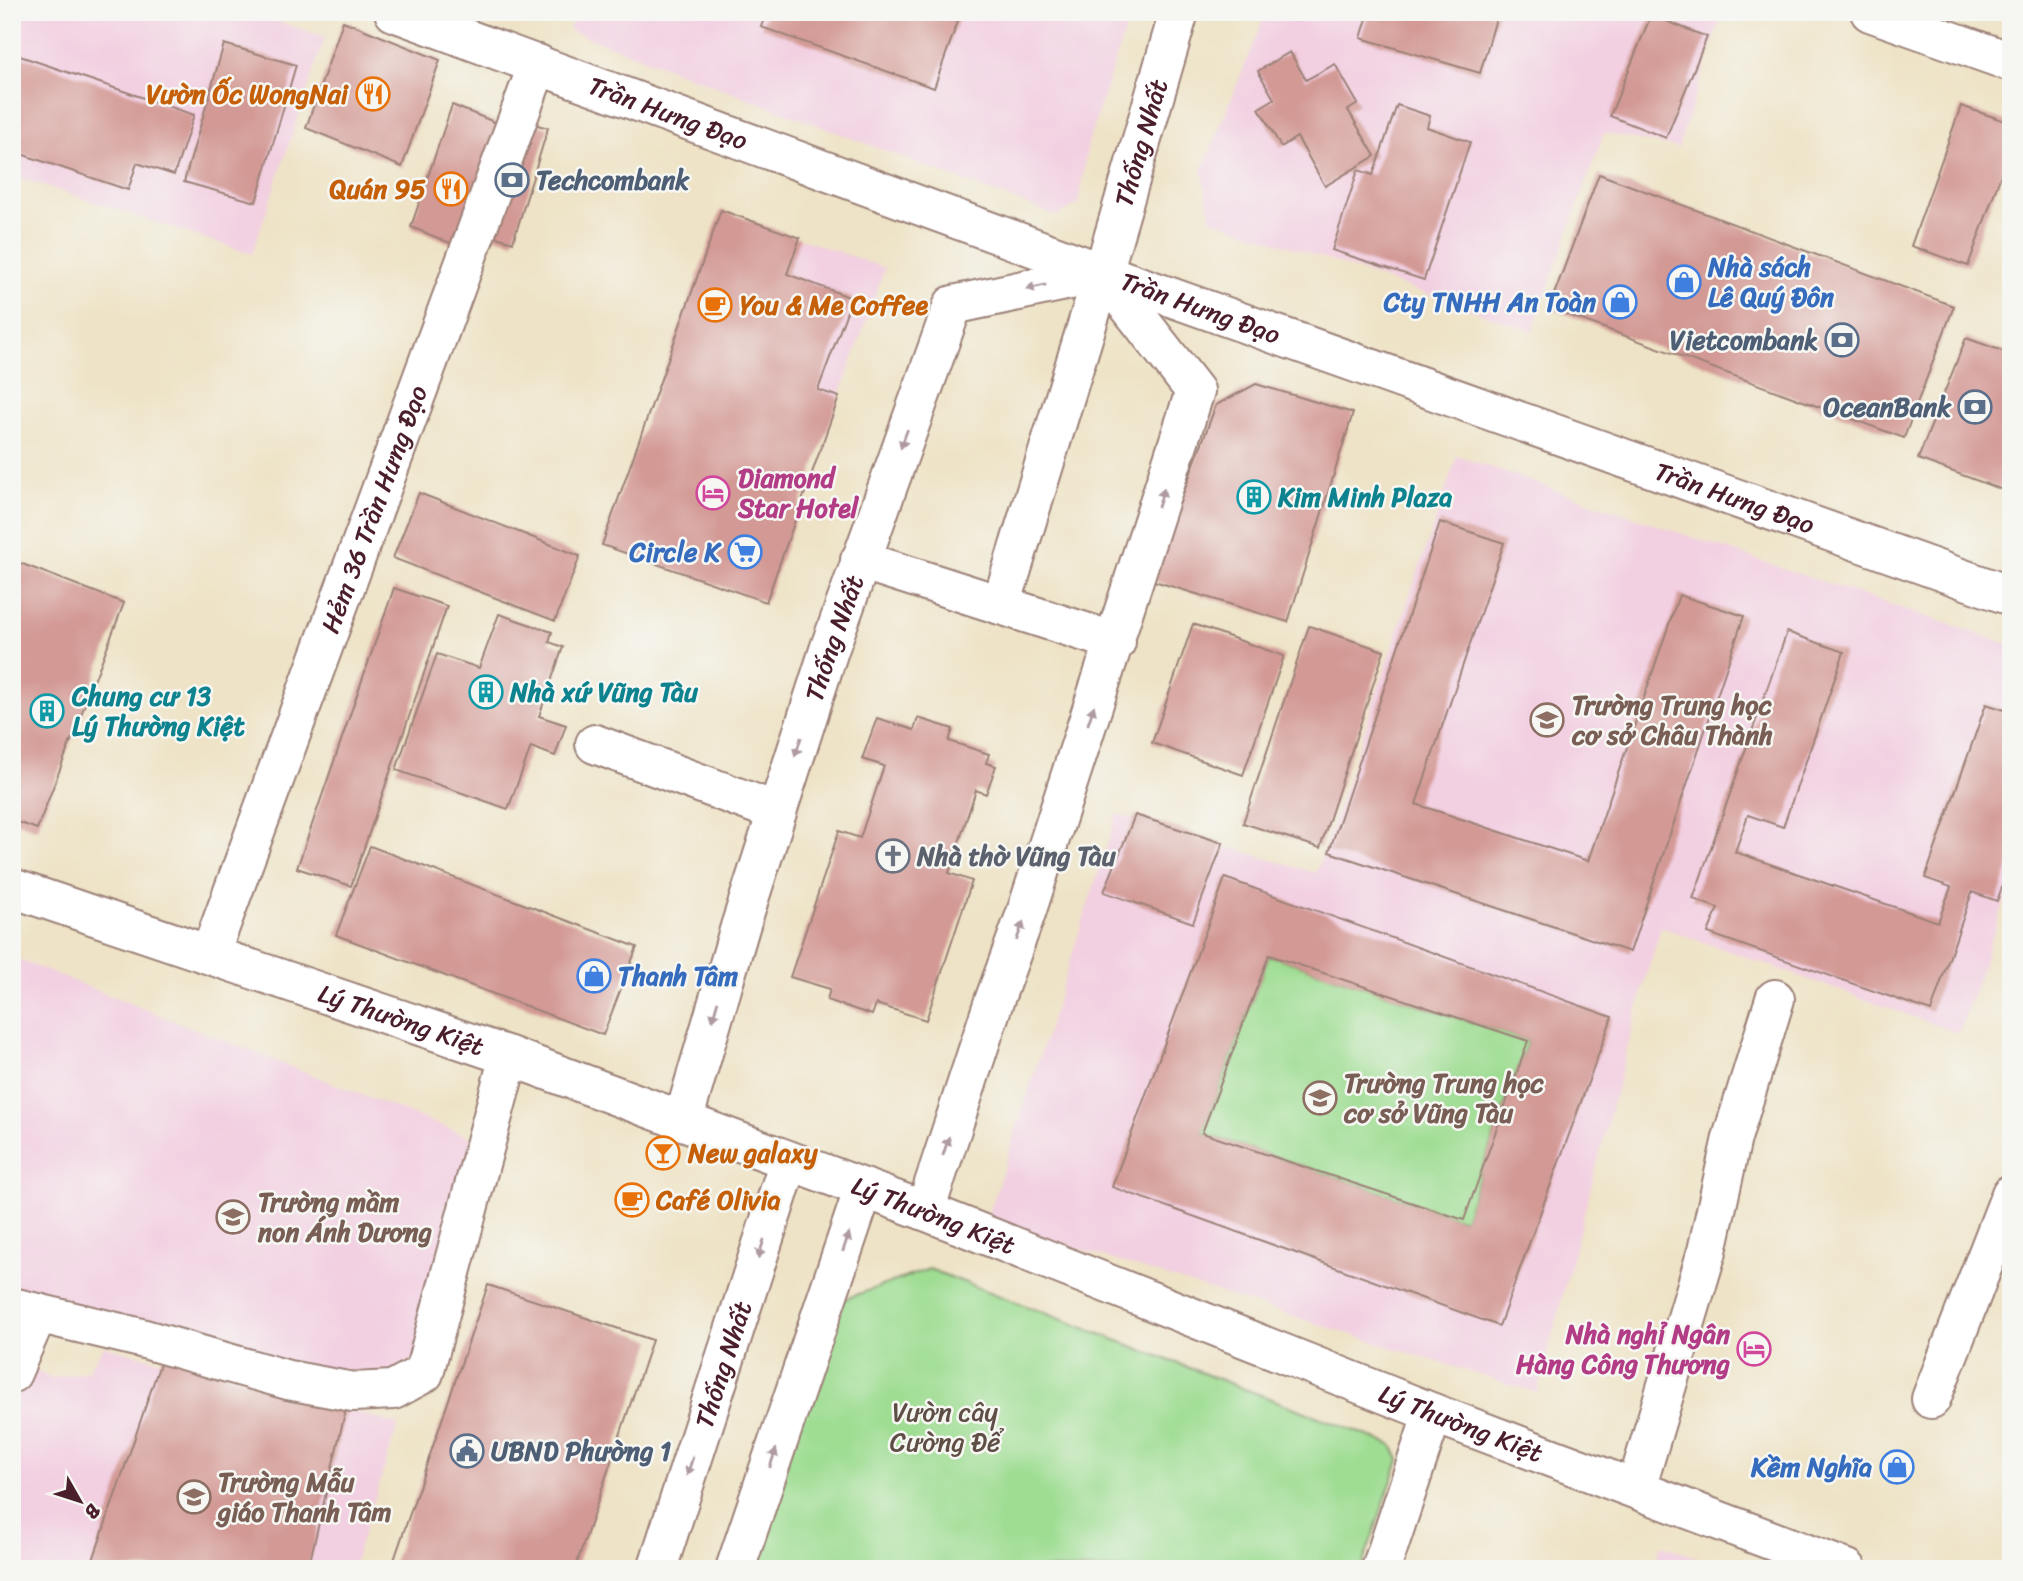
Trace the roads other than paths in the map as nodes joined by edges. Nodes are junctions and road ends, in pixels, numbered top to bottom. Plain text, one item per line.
1 (394, 12) edge
2 (1179, 12) edge
3 (1870, 12) edge
4 (2011, 62) edge
5 (538, 64) junction
6 (1103, 273) junction
7 (860, 560) junction
8 (2011, 596) edge
9 (1000, 605) junction
10 (1115, 642) junction
11 (595, 744) dead end
12 (777, 812) junction
13 (12, 888) edge
14 (210, 954) junction
15 (1775, 999) dead end
16 (509, 1056) junction
17 (683, 1121) junction
18 (789, 1161) junction
19 (864, 1188) junction
20 (2011, 1194) edge
21 (925, 1211) junction
22 (25, 1310) edge
23 (12, 1373) edge
24 (1931, 1399) dead end
25 (1433, 1413) junction
26 (1636, 1489) junction
27 (657, 1569) edge
28 (735, 1569) edge
29 (1381, 1569) edge
30 (1847, 1569) edge

1 - 5 street, Trần Hưng Đạo
2 - 6 street, Thống Nhất
3 - 4 street
5 - 6 street, Trần Hưng Đạo
5 - 14 street, Hẻm 36 Trần Hưng Đạo
6 -> 7 street, Thống Nhất
6 - 8 street, Trần Hưng Đạo
6 - 9 street
10 -> 6 street
7 - 9 street
7 -> 12 street, Thống Nhất
9 - 10 street
21 -> 10 street
11 - 12 street
12 -> 17 street, Thống Nhất
13 - 14 street, Lý Thường Kiệt
14 - 16 street, Lý Thường Kiệt
15 - 26 street
16 - 17 street, Lý Thường Kiệt
16 - 22 street
17 - 18 street, Lý Thường Kiệt
18 - 19 street, Lý Thường Kiệt
18 -> 27 street, Thống Nhất
19 - 21 street, Lý Thường Kiệt
28 -> 19 street
20 - 24 street
21 - 25 street, Lý Thường Kiệt
22 - 23 street
25 - 26 street, Lý Thường Kiệt
25 - 29 street
26 - 30 street, Lý Thường Kiệt

